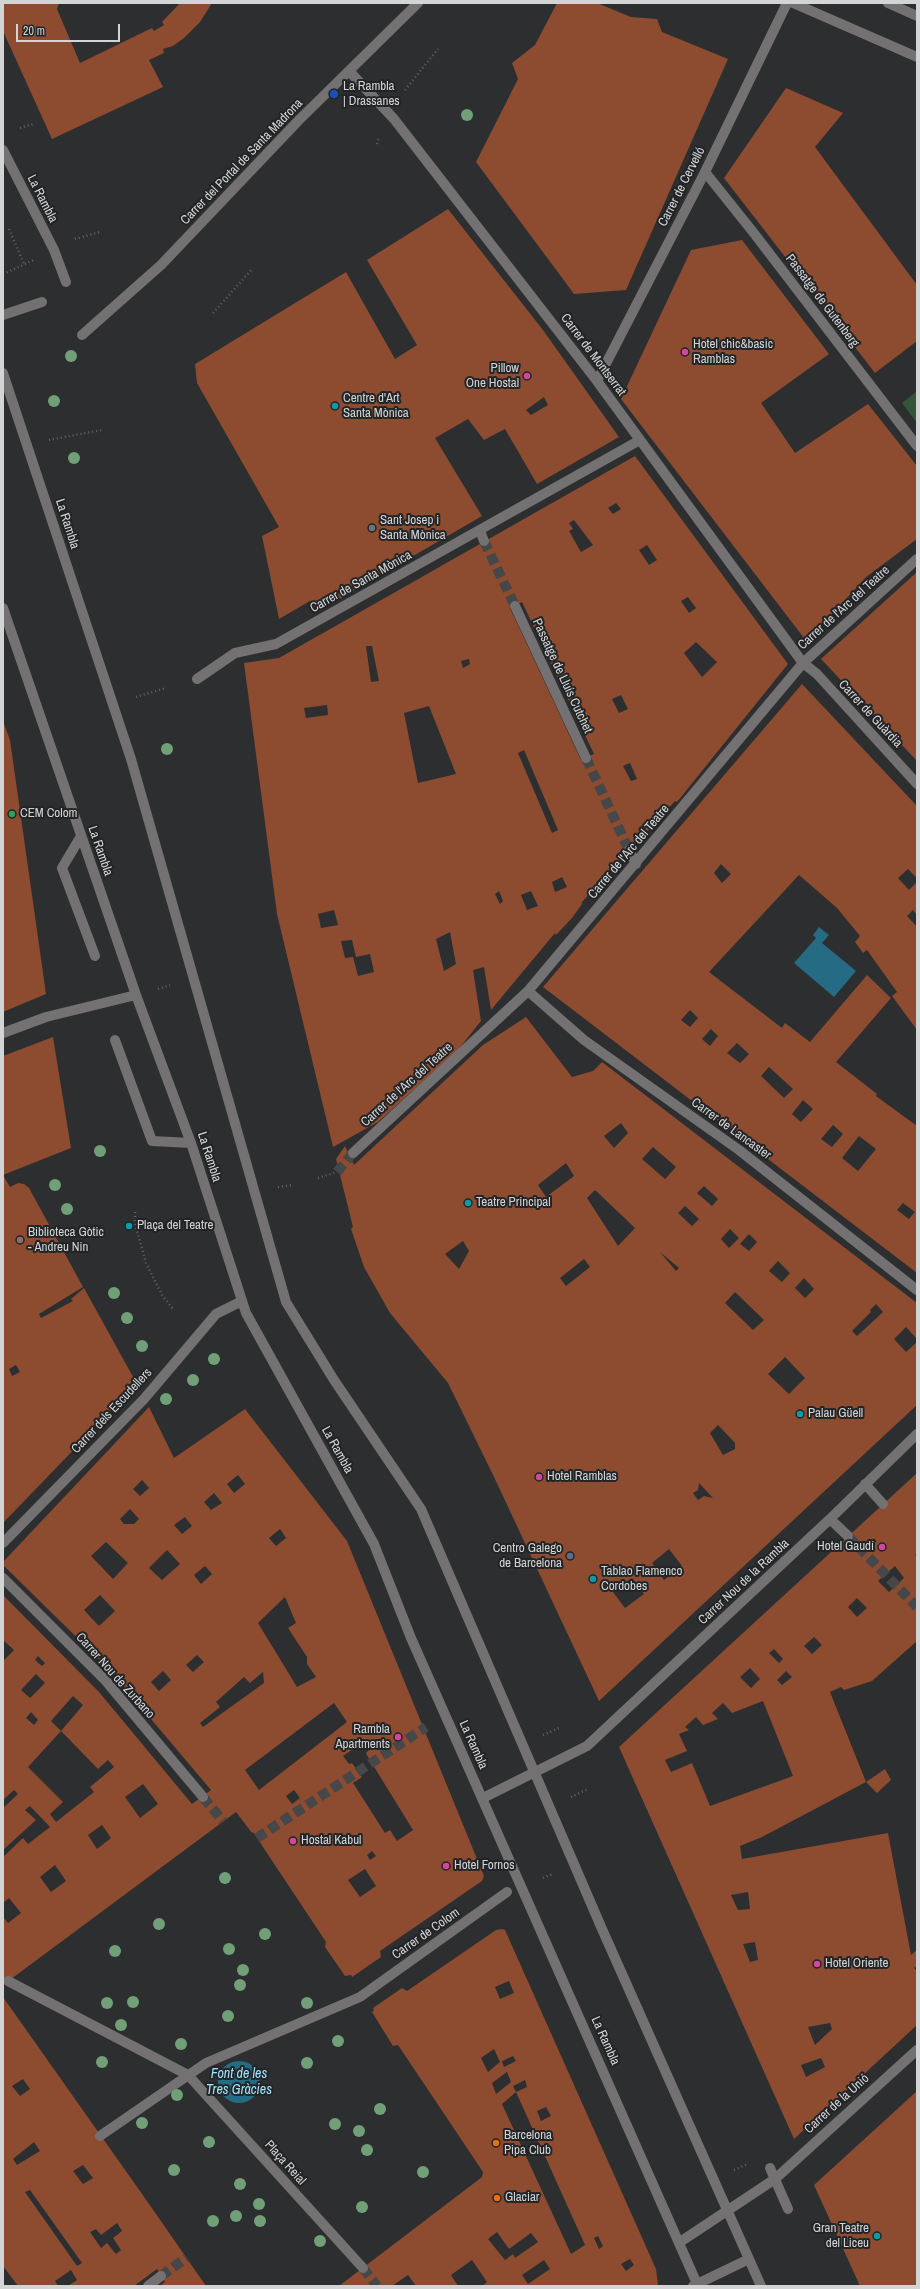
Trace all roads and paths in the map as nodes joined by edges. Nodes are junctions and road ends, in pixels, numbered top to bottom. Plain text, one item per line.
1 (418, 3) edge
2 (787, 3) edge
3 (793, 3) edge
4 (888, 3) edge
5 (917, 16) edge
6 (438, 49) dead end
7 (917, 57) edge
8 (350, 72) junction
9 (405, 90) dead end
10 (33, 124) dead end
11 (20, 128) dead end
12 (3, 150) edge
13 (705, 172) junction
14 (9, 229) dead end
15 (100, 232) dead end
16 (73, 240) dead end
17 (38, 259) dead end
18 (24, 264) junction
19 (253, 268) dead end
20 (3, 274) edge
21 (66, 282) dead end
22 (42, 302) dead end
23 (213, 313) dead end
24 (3, 315) edge
25 (82, 335) dead end
26 (3, 373) edge
27 (597, 381) junction
28 (102, 430) dead end
29 (640, 440) junction
30 (26, 444) junction
31 (917, 446) edge
32 (480, 531) junction
33 (484, 541) tunnel mouth
34 (917, 560) edge
35 (515, 606) tunnel mouth
36 (3, 608) edge
37 (802, 663) junction
38 (198, 679) dead end
39 (166, 688) dead end
40 (112, 704) junction
41 (586, 758) tunnel mouth
42 (917, 784) edge
43 (81, 836) junction
44 (630, 850) tunnel mouth
45 (636, 864) junction
46 (94, 956) dead end
47 (528, 991) junction
48 (136, 994) junction
49 (3, 1033) edge
50 (115, 1040) dead end
51 (191, 1143) junction
52 (353, 1153) tunnel mouth
53 (336, 1172) tunnel mouth
54 (318, 1178) dead end
55 (135, 1212) dead end
56 (917, 1290) edge
57 (242, 1301) junction
58 (173, 1308) dead end
59 (917, 1434) edge
60 (865, 1484) junction
61 (883, 1504) dead end
62 (830, 1519) junction
63 (848, 1536) tunnel mouth
64 (3, 1543) edge
65 (3, 1578) edge
66 (535, 1772) junction
67 (203, 1797) tunnel mouth
68 (483, 1798) junction
69 (507, 1892) dead end
70 (8, 1982) dead end
71 (917, 2050) edge
72 (188, 2075) junction
73 (100, 2136) dead end
74 (770, 2168) dead end
75 (775, 2179) junction
76 (788, 2209) dead end
77 (728, 2210) junction
78 (680, 2242) junction
79 (749, 2259) junction
80 (363, 2268) tunnel mouth
81 (161, 2276) tunnel mouth
82 (696, 2285) edge
83 (148, 2286) edge
84 (761, 2286) edge

1 - 8 street, Carrer del Portal de Santa Madrona
2 - 13 street, Carrer de Cervelló
3 - 7 street
4 - 5 street
6 - 9 path
8 - 25 street, Carrer del Portal de Santa Madrona
8 - 27 street, Carrer de Montserrat
10 - 11 path
12 - 21 street, La Rambla
13 - 27 street, Carrer de Cervelló
13 - 31 street, Passatge de Gutenberg
14 - 18 path
15 - 16 path
17 - 18 path
18 - 20 path
19 - 23 path
22 - 24 street
26 - 30 street, La Rambla
27 - 29 street, Carrer de Montserrat
28 - 30 path
29 - 32 street, Carrer de Santa Mònica
29 - 37 street, Carrer de Montserrat
30 - 40 street, La Rambla
32 - 33 street
32 - 38 street, Carrer de Santa Mònica
34 - 37 street, Carrer de l'Arc del Teatre
35 - 41 street, Passatge de Lluís Cutchet
36 - 43 street, La Rambla
37 - 42 street, Carrer de Guàrdia
37 - 45 street, Carrer de l'Arc del Teatre
39 - 40 path
40 - 66 street, La Rambla
43 - 46 street
43 - 48 street, La Rambla
44 - 45 street
45 - 47 street, Carrer de l'Arc del Teatre
47 - 52 street, Carrer de l'Arc del Teatre
47 - 56 street, Carrer de Lancaster
48 - 49 street
48 - 51 street, La Rambla
50 - 51 street
51 - 57 street, La Rambla
53 - 54 path
55 - 58 path
57 - 64 street, Carrer dels Escudellers
57 - 68 street, La Rambla
59 - 60 street, Carrer Nou de la Rambla
60 - 61 street
60 - 62 street, Carrer Nou de la Rambla
62 - 63 street
62 - 66 street, Carrer Nou de la Rambla
65 - 67 street, Carrer Nou de Zurbano
66 - 68 street, Carrer Nou de la Rambla
66 - 77 street, La Rambla
68 - 78 street, La Rambla
69 - 72 street, Carrer de Colom
70 - 72 street, Plaça Reial
71 - 75 street, Carrer de la Unió
72 - 73 street
72 - 80 street, Plaça Reial
74 - 75 street
75 - 76 street
75 - 77 street, Carrer de la Unió
77 - 78 street, Carrer de la Unió
77 - 79 street, La Rambla
78 - 82 street, La Rambla
79 - 82 street
79 - 84 street, La Rambla
81 - 83 street

